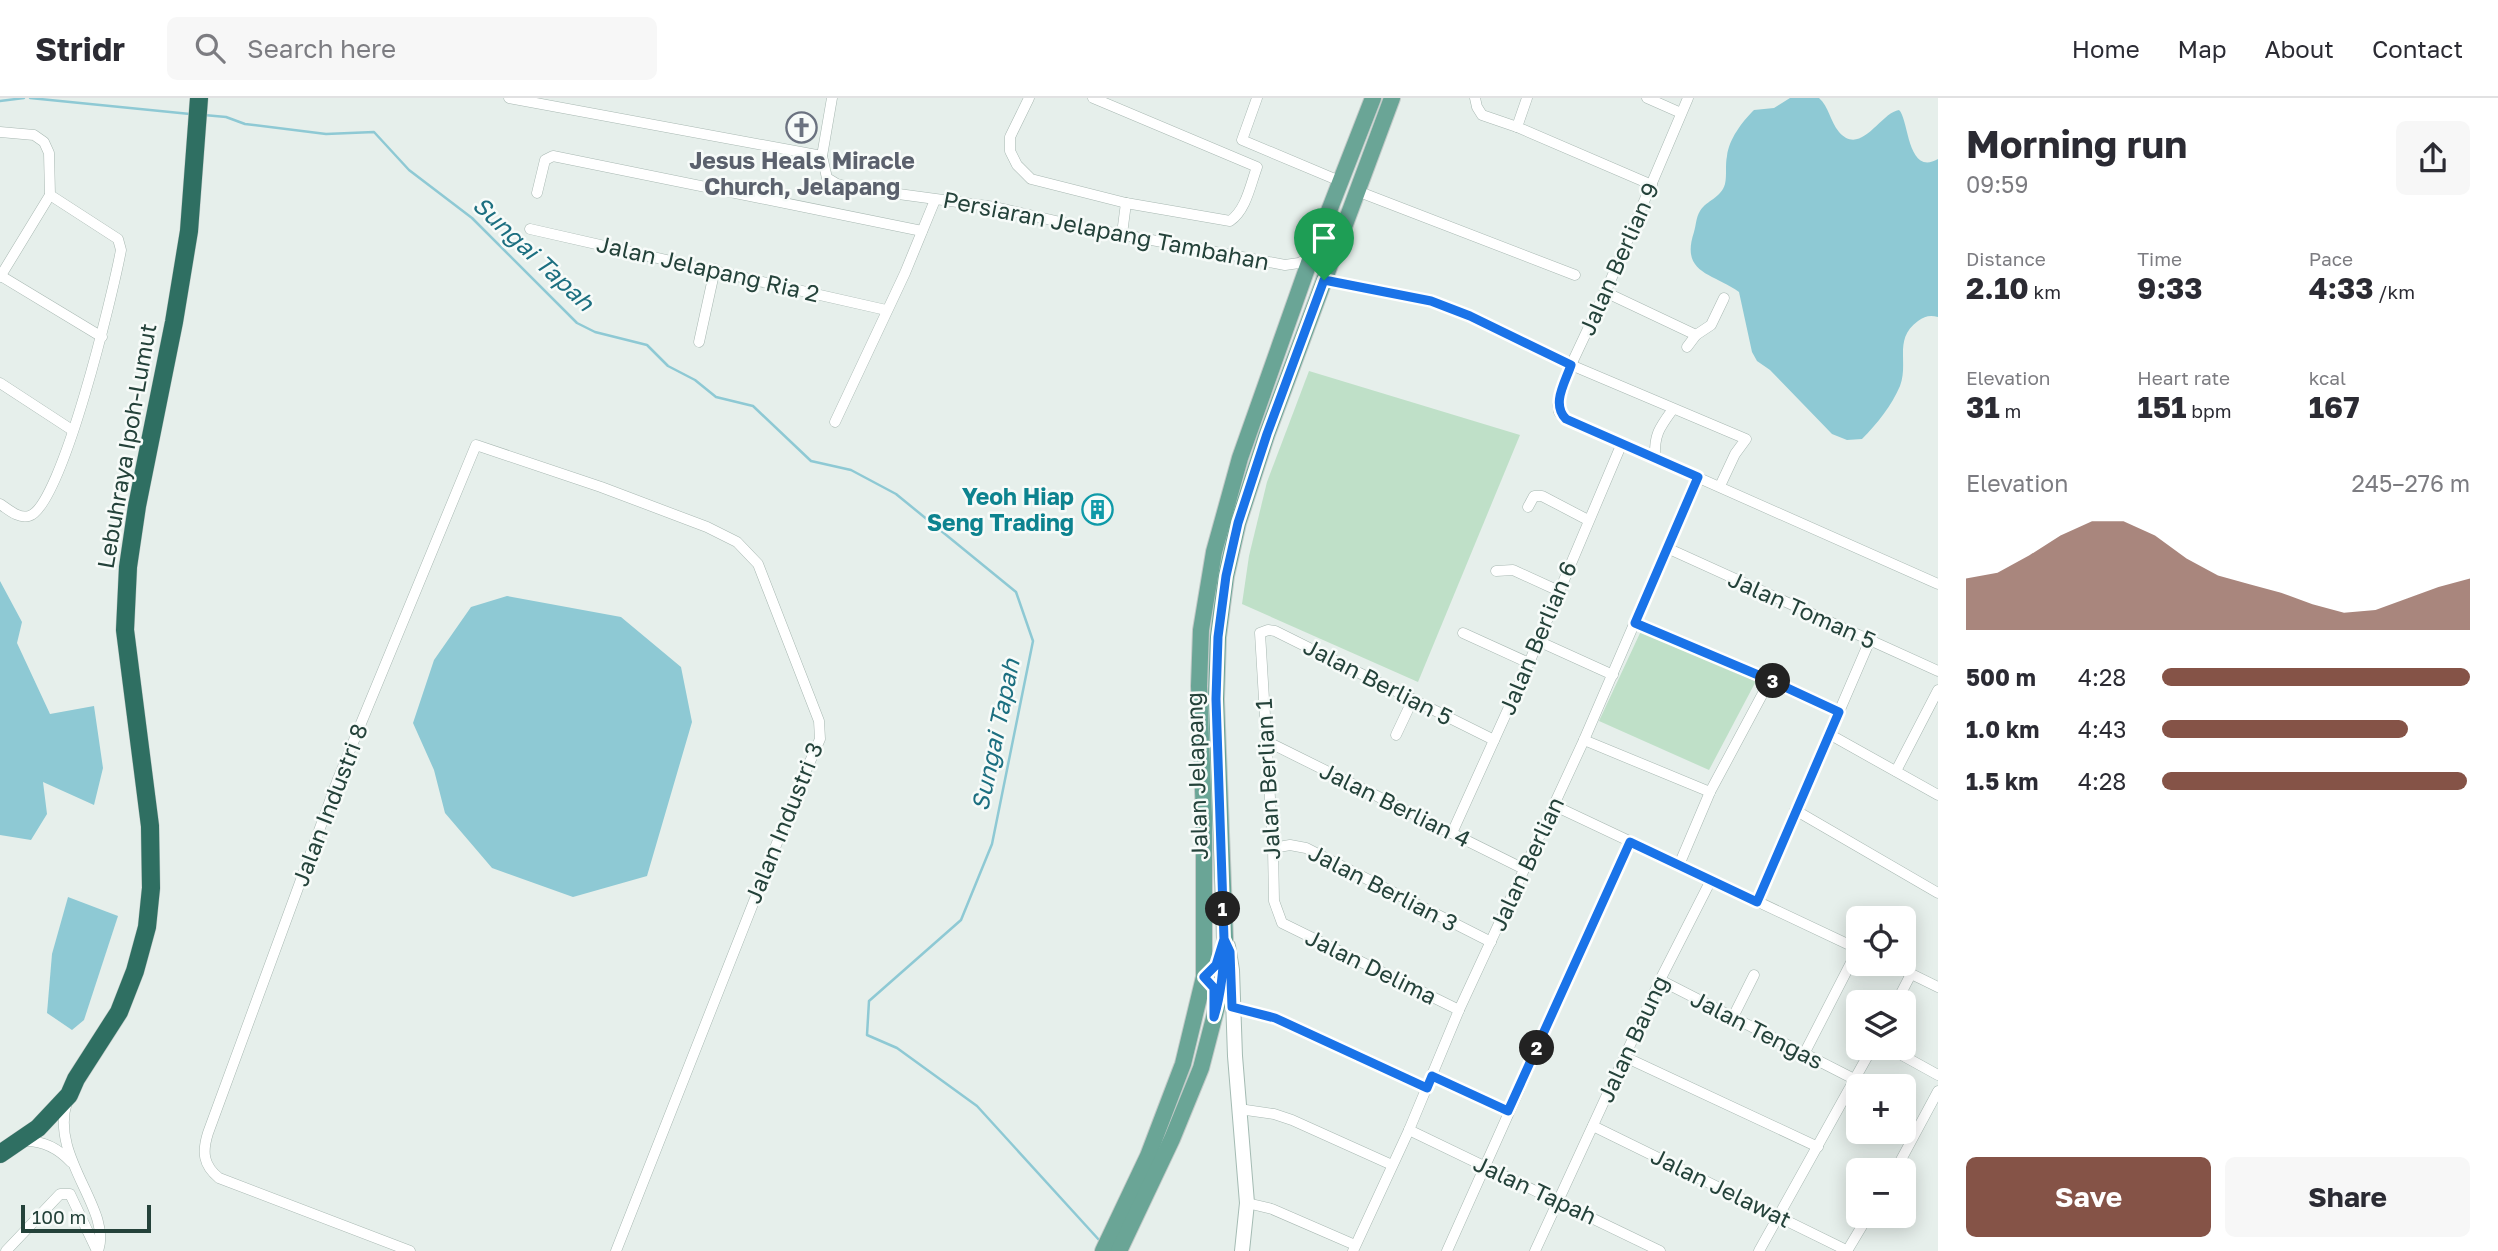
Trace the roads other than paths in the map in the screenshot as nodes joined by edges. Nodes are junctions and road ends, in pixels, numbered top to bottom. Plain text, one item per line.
1 (199, 98) edge
2 (509, 98) edge
3 (832, 98) edge
4 (1029, 98) edge
5 (1093, 98) edge
6 (1257, 98) edge
7 (1373, 98) edge
8 (1392, 98) edge
9 (1475, 98) edge
10 (1527, 98) edge
11 (1647, 98) edge
12 (1688, 98) edge
13 (1681, 113) junction
14 (1517, 127) junction
15 (0, 132) edge
16 (1265, 149) junction
17 (822, 156) junction
18 (1257, 167) junction
19 (1342, 182) junction
20 (1652, 185) junction
21 (1357, 191) junction
22 (537, 192) dead end
23 (50, 195) junction
24 (935, 200) junction
25 (1126, 203) junction
26 (530, 229) dead end
27 (922, 231) junction
28 (1122, 234) junction
29 (1311, 257) junction
30 (1285, 265) junction
31 (715, 269) junction
32 (1575, 275) dead end
33 (0, 276) edge
34 (1324, 280) junction
35 (1301, 285) junction
36 (1605, 292) junction
37 (1724, 298) dead end
38 (886, 310) junction
39 (1696, 335) junction
40 (102, 337) junction
41 (699, 342) dead end
42 (1687, 347) dead end
43 (1571, 365) junction
44 (0, 383) edge
45 (1673, 409) junction
46 (835, 422) dead end
47 (72, 430) junction
48 (1622, 443) junction
49 (476, 445) joint
50 (1655, 457) junction
51 (1698, 477) junction
52 (1720, 486) junction
53 (0, 504) edge
54 (1528, 507) dead end
55 (1588, 520) junction
56 (1667, 548) junction
57 (1496, 570) dead end
58 (1938, 584) edge
59 (1559, 591) junction
60 (1635, 623) junction
61 (1260, 633) joint
62 (1462, 633) dead end
63 (1870, 640) junction
64 (1538, 641) junction
65 (1529, 663) junction
66 (1938, 671) edge
67 (1613, 674) junction
68 (1770, 680) junction
69 (1938, 690) edge
70 (1413, 699) junction
71 (1839, 712) junction
72 (1829, 734) junction
73 (1396, 735) dead end
74 (1494, 740) junction
75 (1584, 740) junction
76 (1266, 741) junction
77 (1896, 771) junction
78 (1710, 792) junction
79 (1938, 795) edge
80 (1555, 806) junction
81 (1795, 810) junction
82 (1452, 833) junction
83 (1630, 842) junction
84 (1273, 848) junction
85 (1679, 865) junction
86 (1524, 869) junction
87 (1711, 880) junction
88 (1938, 893) edge
89 (1757, 902) junction
90 (1282, 923) joint
91 (1224, 939) junction
92 (1491, 942) junction
93 (1846, 943) edge
94 (1846, 972) edge
95 (1754, 975) dead end
96 (1916, 976) edge
97 (1204, 977) junction
98 (1660, 980) junction
99 (1938, 987) edge
100 (1232, 1007) junction
101 (1459, 1010) junction
102 (1214, 1017) junction
103 (1733, 1017) junction
104 (1804, 1054) junction
105 (1625, 1056) junction
106 (1911, 1060) edge
107 (1846, 1075) edge
108 (1938, 1075) edge
109 (1432, 1076) junction
110 (73, 1087) junction
111 (1427, 1088) junction
112 (1938, 1091) edge
113 (1846, 1094) edge
114 (1238, 1109) junction
115 (1508, 1111) junction
116 (1593, 1126) junction
117 (1409, 1130) junction
118 (0, 1142) edge
119 (21, 1142) junction
120 (1818, 1147) junction
121 (0, 1154) edge
122 (1902, 1158) edge
123 (74, 1166) junction
124 (1392, 1166) junction
125 (1483, 1166) junction
126 (1559, 1200) junction
127 (1247, 1203) junction
128 (1130, 1213) junction
129 (1778, 1216) junction
130 (1861, 1228) edge
131 (1637, 1240) junction
132 (1354, 1248) edge
133 (6, 1251) edge
134 (97, 1251) edge
135 (410, 1251) edge
136 (616, 1251) edge
137 (1103, 1251) edge
138 (1119, 1251) edge
139 (1242, 1251) edge
140 (1447, 1251) edge
141 (1535, 1251) edge
142 (1631, 1251) edge
143 (1660, 1251) edge
144 (1759, 1251) edge
145 (1848, 1251) edge

1 - 110 highway, Lebuhraya Ipoh-Lumut
2 - 17 street
3 - 17 street
4 - 25 street
5 - 18 street
6 - 16 street
7 - 19 main road, Jalan Jelapang
8 - 21 main road, Jalan Jelapang
9 - 14 street
10 - 14 street
11 - 13 street
12 - 13 street, Jalan Berlian 9
13 - 20 street, Jalan Berlian 9
14 - 20 street
15 - 23 street
16 - 18 street
16 - 19 street
17 - 24 street, Persiaran Jelapang Tambahan
18 - 25 street
19 - 29 main road, Jalan Jelapang
20 - 36 street, Jalan Berlian 9
21 - 32 street
21 - 34 main road, Jalan Jelapang
22 - 27 street
23 - 33 street
23 - 40 street
24 - 27 street
24 - 28 street, Persiaran Jelapang Tambahan
25 - 28 street
26 - 31 street, Jalan Jelapang Ria 2
27 - 38 street
28 - 30 street, Persiaran Jelapang Tambahan
29 - 30 street, Persiaran Jelapang Tambahan
29 - 35 main road, Jalan Jelapang
30 - 35 street, Persiaran Jelapang Tambahan
31 - 38 street, Jalan Jelapang Ria 2
31 - 41 street
33 - 40 street
34 - 43 street
34 - 91 main road, Jalan Jelapang
35 - 97 main road, Jalan Jelapang
36 - 39 street
36 - 43 street, Jalan Berlian 9
37 - 39 street
38 - 46 street
39 - 42 street
40 - 47 street
43 - 45 street
43 - 48 street, Jalan Berlian 9
44 - 47 street
45 - 50 street
45 - 52 street
47 - 53 street
48 - 50 street
48 - 55 street, Jalan Berlian 6
49 - 135 street, Jalan Industri 8
49 - 136 street, Jalan Industri 3
50 - 51 street
51 - 52 street
51 - 56 street, Jalan Berlian
52 - 58 street
54 - 55 street
55 - 59 street, Jalan Berlian 6
56 - 60 street, Jalan Berlian
56 - 63 street, Jalan Toman 5
57 - 59 street
59 - 64 street, Jalan Berlian 6
60 - 67 street, Jalan Berlian
60 - 68 street
61 - 70 street, Jalan Berlian 5
61 - 76 street, Jalan Berlian 1
62 - 65 street
63 - 66 street, Jalan Toman 5
63 - 71 street
64 - 65 street, Jalan Berlian 6
64 - 67 street
65 - 74 street, Jalan Berlian 6
67 - 75 street, Jalan Berlian
68 - 71 street
68 - 78 street
69 - 77 street
70 - 73 street
70 - 74 street, Jalan Berlian 5
71 - 72 street
72 - 77 street
72 - 81 street
74 - 82 street, Jalan Berlian 6
75 - 78 street
75 - 80 street, Jalan Berlian
76 - 82 street, Jalan Berlian 4
76 - 84 street, Jalan Berlian 1
77 - 79 street
78 - 85 street
80 - 83 street
80 - 86 street, Jalan Berlian
81 - 88 street
81 - 89 street
82 - 86 street, Jalan Berlian 4
83 - 85 street
83 - 115 street
84 - 90 street, Jalan Berlian 1
84 - 92 street, Jalan Berlian 3
85 - 87 street
86 - 92 street, Jalan Berlian
87 - 89 street
87 - 98 street, Jalan Baung
89 - 93 street
90 - 101 street, Jalan Delima
91 - 97 main road
91 - 100 street
91 - 102 main road, Jalan Jelapang
92 - 101 street, Jalan Berlian
94 - 104 street
95 - 103 street
96 - 99 street
97 - 102 main road
97 - 128 main road, Jalan Jelapang
98 - 103 street, Jalan Tengas
98 - 105 street, Jalan Baung
100 - 111 street
100 - 114 street
101 - 109 street, Jalan Berlian
102 - 128 main road, Jalan Jelapang
103 - 104 street, Jalan Tengas
104 - 107 street, Jalan Tengas
105 - 116 street, Jalan Baung
105 - 120 street
106 - 108 street
109 - 111 street, Jalan Berlian
109 - 115 street
110 - 118 highway, Lebuhraya Ipoh-Lumut
110 - 119 highway, Lebuhraya Ipoh-Lumut
110 - 123 street
111 - 117 street, Jalan Berlian
112 - 122 street
113 - 120 street
114 - 124 street
114 - 127 street
115 - 125 street
116 - 126 street, Jalan Baung
116 - 129 street, Jalan Jelawat
117 - 124 street, Jalan Berlian
117 - 125 street, Jalan Tapah
119 - 121 highway, Lebuhraya Ipoh-Lumut
119 - 123 street
120 - 129 street
123 - 134 street
124 - 132 street, Jalan Berlian
125 - 126 street, Jalan Tapah
125 - 140 street
126 - 131 street, Jalan Tapah
126 - 141 street, Jalan Baung
127 - 132 street
127 - 139 street
128 - 137 main road, Jalan Jelapang
128 - 138 main road, Jalan Jelapang
129 - 144 street
129 - 145 street, Jalan Jelawat
130 - 145 street
131 - 142 street
131 - 143 street, Jalan Tapah
133 - 134 street

